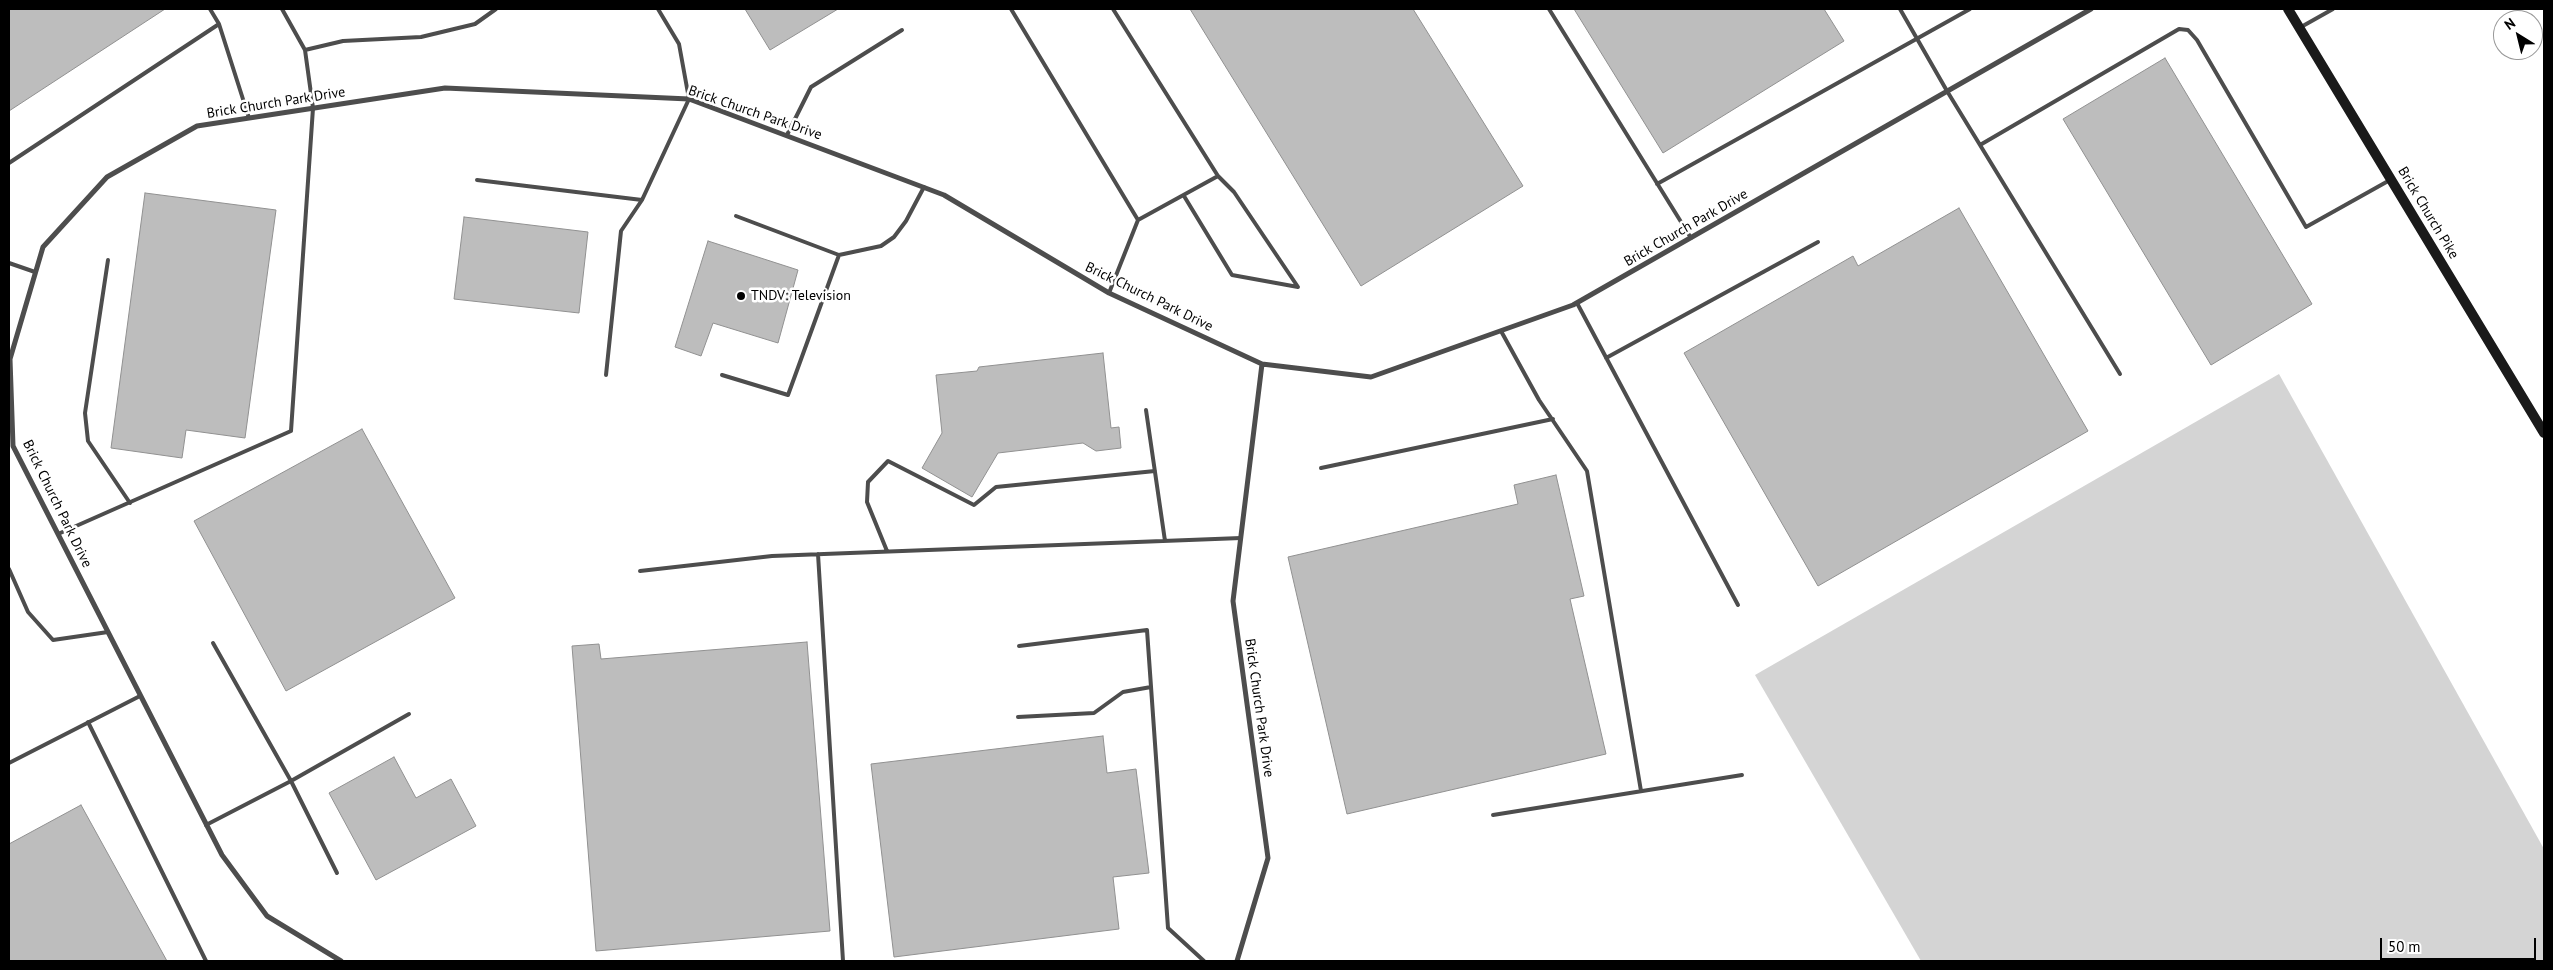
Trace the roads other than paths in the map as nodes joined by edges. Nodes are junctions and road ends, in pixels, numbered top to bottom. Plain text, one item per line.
1 (210, 9) edge
2 (282, 9) edge
3 (496, 9) edge
4 (658, 9) edge
5 (1011, 9) edge
6 (1113, 9) edge
7 (1549, 9) edge
8 (1900, 9) edge
9 (1970, 9) edge
10 (2091, 9) edge
11 (2288, 9) edge
12 (2333, 9) edge
13 (219, 24) junction
14 (2299, 28) junction
15 (902, 30) dead end
16 (1917, 38) junction
17 (305, 50) junction
18 (1947, 91) junction
19 (689, 99) junction
20 (313, 108) junction
21 (249, 118) junction
22 (787, 136) junction
23 (1980, 145) junction
24 (9, 163) edge
25 (1218, 176) junction
26 (478, 180) dead end
27 (2391, 180) junction
28 (1657, 184) junction
29 (924, 187) junction
30 (1184, 196) junction
31 (642, 200) junction
32 (736, 216) dead end
33 (1138, 220) junction
34 (1691, 238) junction
35 (1818, 242) dead end
36 (839, 255) junction
37 (108, 260) dead end
38 (9, 263) edge
39 (35, 272) junction
40 (1109, 293) junction
41 (1577, 303) junction
42 (1501, 331) junction
43 (1606, 358) junction
44 (9, 359) edge
45 (1262, 364) junction
46 (2120, 374) dead end
47 (606, 375) dead end
48 (722, 375) dead end
49 (1146, 410) dead end
50 (1553, 419) junction
51 (2544, 433) edge
52 (1321, 468) dead end
53 (1155, 471) junction
54 (130, 503) junction
55 (58, 534) junction
56 (1241, 538) junction
57 (1165, 541) junction
58 (886, 551) junction
59 (818, 554) junction
60 (9, 569) edge
61 (640, 572) dead end
62 (1738, 605) dead end
63 (108, 632) junction
64 (213, 643) dead end
65 (1020, 646) dead end
66 (1151, 687) junction
67 (140, 696) junction
68 (409, 714) dead end
69 (1018, 717) dead end
70 (88, 722) junction
71 (9, 762) edge
72 (1742, 775) dead end
73 (291, 781) junction
74 (1641, 791) junction
75 (1493, 815) dead end
76 (206, 825) junction
77 (337, 874) dead end
78 (206, 961) edge
79 (341, 961) edge
80 (843, 961) edge
81 (1204, 961) edge
82 (1237, 961) edge

1 - 13 lane
2 - 17 lane
3 - 17 lane
4 - 19 lane
5 - 33 lane
6 - 25 lane
7 - 28 lane
8 - 16 lane
9 - 16 lane
10 - 18 street, Brick Church Park Drive
11 - 14 main road, Brick Church Pike
12 - 14 lane
13 - 21 lane
13 - 24 lane
14 - 27 main road, Brick Church Pike
15 - 22 lane
16 - 18 lane
16 - 28 lane
17 - 20 lane
18 - 23 lane
18 - 34 street, Brick Church Park Drive
19 - 20 street, Brick Church Park Drive
19 - 22 street, Brick Church Park Drive
19 - 31 lane
20 - 21 street, Brick Church Park Drive
20 - 54 lane
21 - 39 street, Brick Church Park Drive
22 - 29 street, Brick Church Park Drive
23 - 27 lane
23 - 46 lane
25 - 30 lane
25 - 30 lane
26 - 31 lane
27 - 51 main road, Brick Church Pike
28 - 34 lane
29 - 36 lane
29 - 40 street, Brick Church Park Drive
30 - 33 lane
31 - 47 lane
32 - 36 lane
33 - 40 lane
34 - 41 street, Brick Church Park Drive
35 - 43 lane
36 - 48 lane
37 - 54 lane
38 - 39 lane
39 - 44 street, Brick Church Park Drive
40 - 45 street, Brick Church Park Drive
41 - 42 street, Brick Church Park Drive
41 - 43 lane
42 - 45 street, Brick Church Park Drive
42 - 50 lane
43 - 62 lane
44 - 55 street, Brick Church Park Drive
45 - 56 street, Brick Church Park Drive
49 - 53 lane
50 - 52 lane
50 - 74 lane
53 - 57 lane
53 - 58 lane
54 - 55 lane
55 - 63 street, Brick Church Park Drive
56 - 57 lane
56 - 82 street, Brick Church Park Drive
57 - 58 lane
58 - 59 lane
59 - 61 lane
59 - 80 lane
60 - 63 lane
63 - 67 street, Brick Church Park Drive
64 - 73 lane
65 - 66 lane
66 - 69 lane
66 - 81 lane
67 - 70 lane
67 - 76 street, Brick Church Park Drive
68 - 73 lane
70 - 71 lane
70 - 78 lane
72 - 74 lane
73 - 76 lane
73 - 77 lane
74 - 75 lane
76 - 79 street, Brick Church Park Drive

